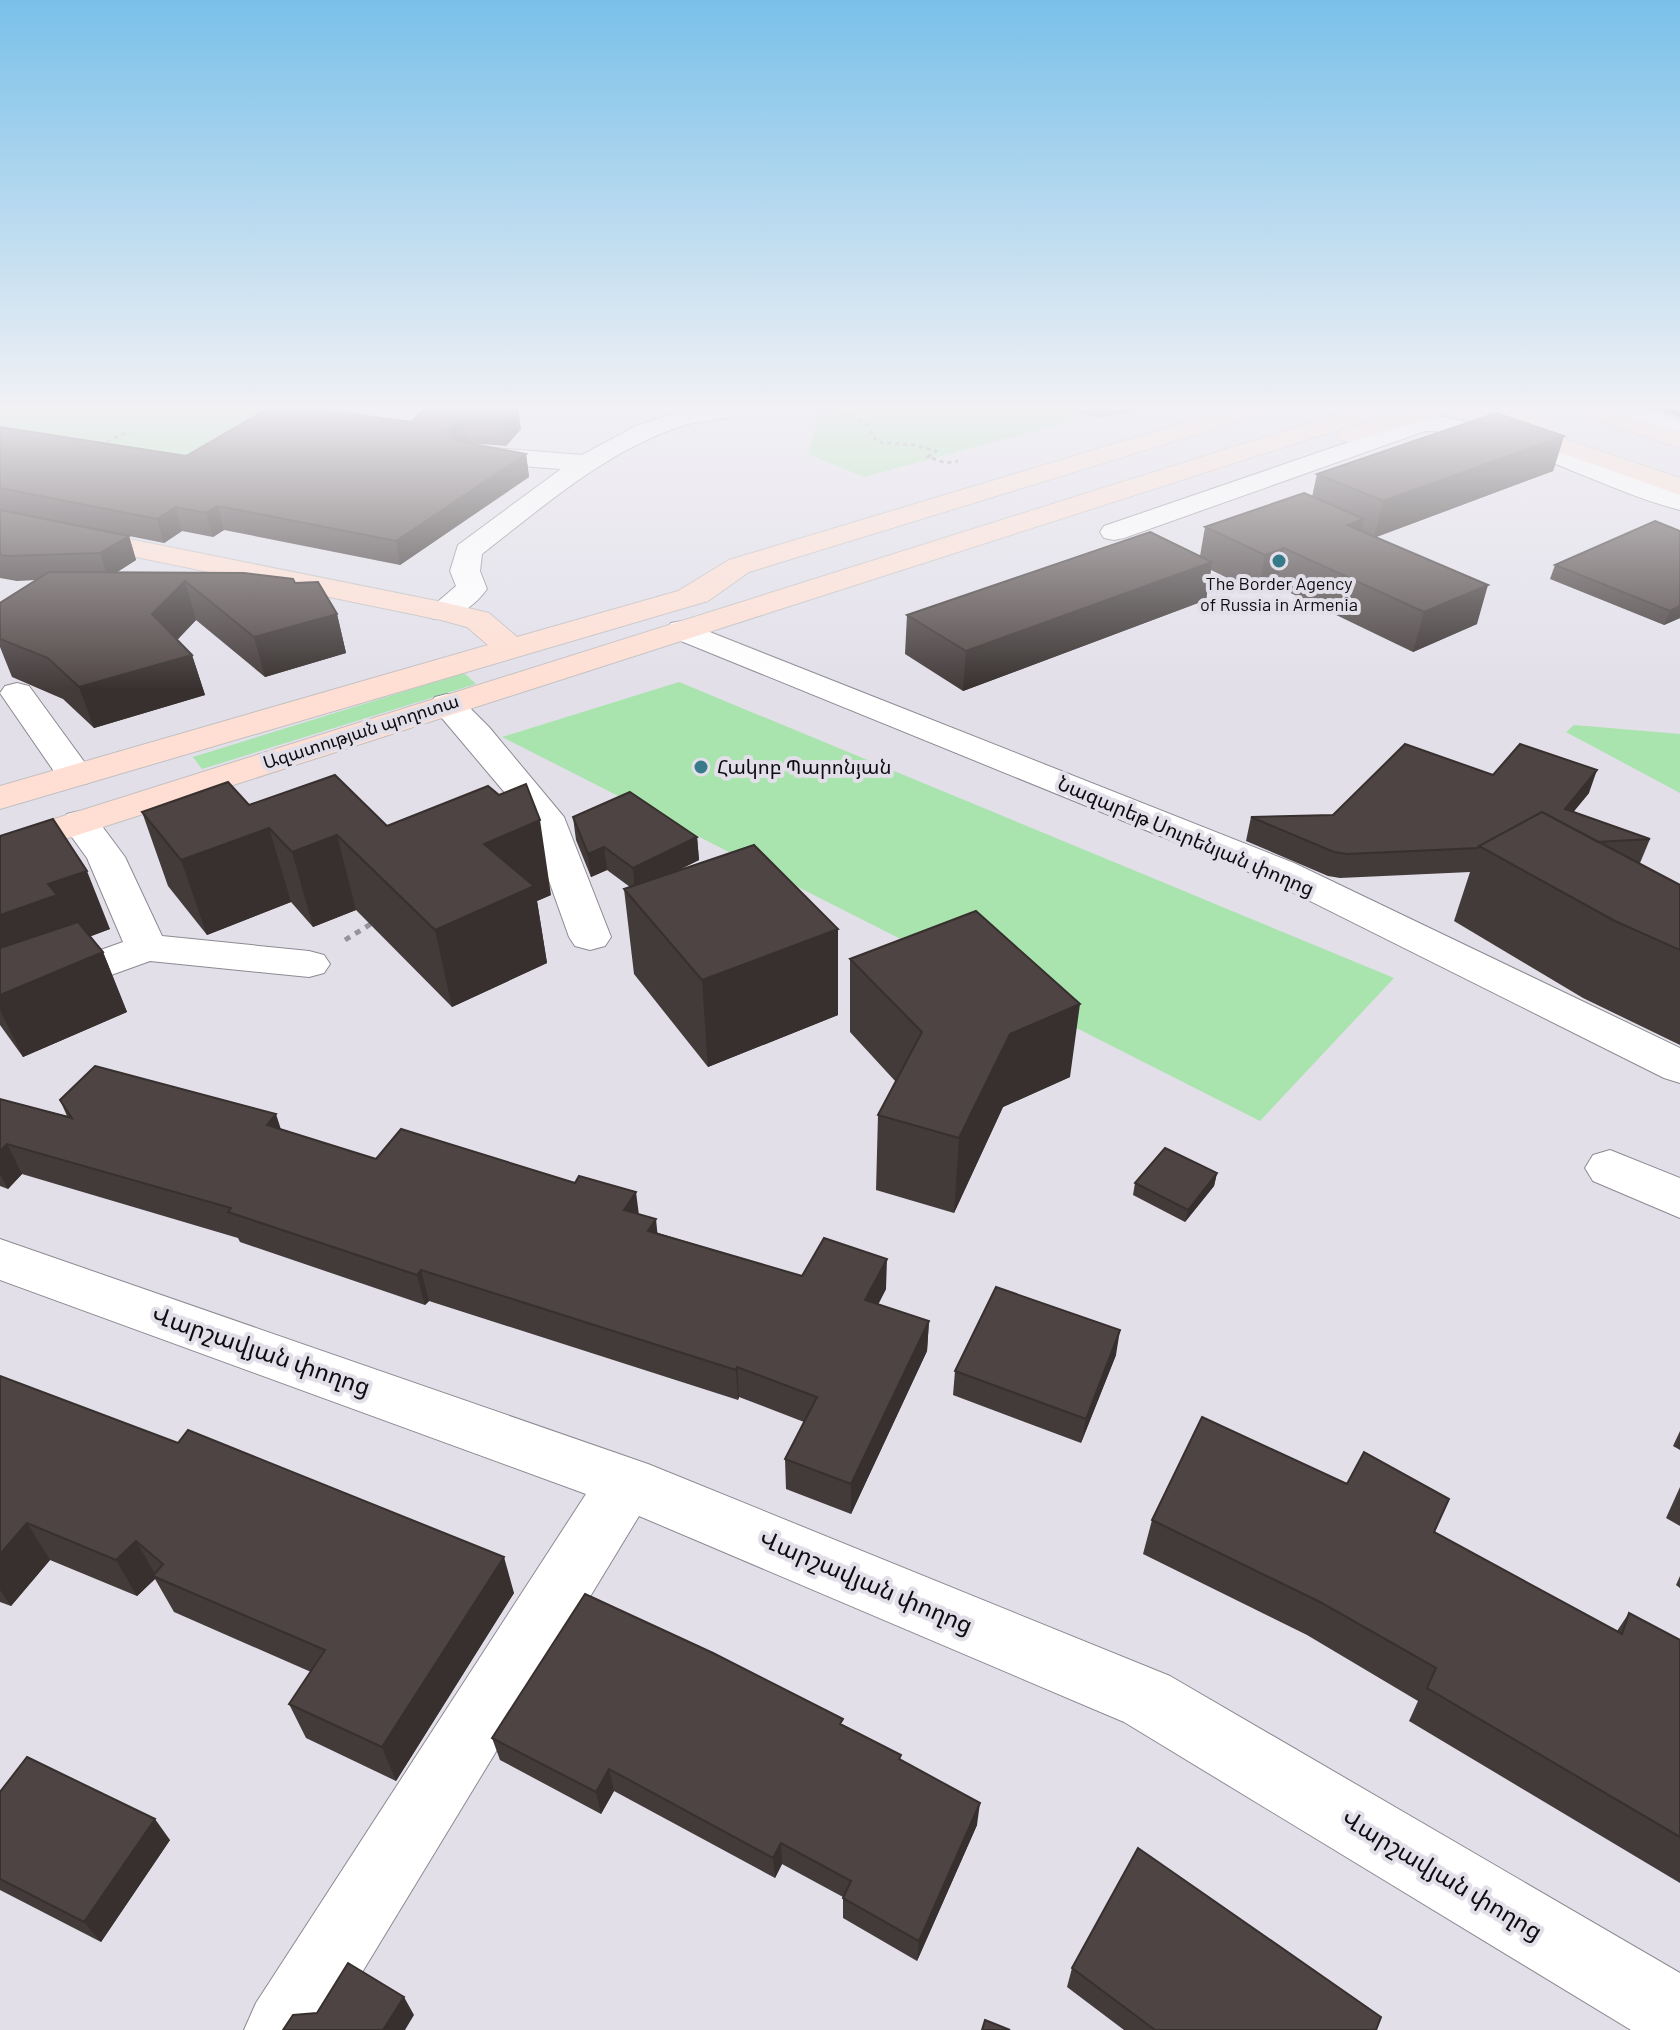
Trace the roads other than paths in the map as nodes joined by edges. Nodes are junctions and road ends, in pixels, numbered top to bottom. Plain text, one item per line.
1 (535, 501) edge
2 (954, 501) edge
3 (1035, 501) edge
4 (1091, 501) edge
5 (1147, 501) edge
6 (1203, 501) edge
7 (0, 521) edge
8 (1114, 532) dead end
9 (269, 576) junction
10 (195, 587) edge
11 (442, 611) junction
12 (685, 614) junction
13 (723, 618) junction
14 (510, 647) junction
15 (6, 694) edge
16 (447, 704) junction
17 (159, 749) junction
18 (75, 775) junction
19 (188, 787) junction
20 (0, 798) edge
21 (80, 822) junction
22 (0, 848) edge
23 (590, 937) dead end
24 (146, 948) junction
25 (309, 964) road end
26 (0, 1001) edge
27 (1680, 1067) edge
28 (1610, 1168) dead end
29 (1680, 1199) edge
30 (0, 1259) edge
31 (627, 1483) junction
32 (1680, 2016) edge
33 (283, 2030) edge

1 - 11 street
2 - 12 main road, Ազատության պողոտա
3 - 12 main road, Ազատության պողոտա
4 - 13 main road, Ազատության պողոտա
5 - 13 main road, Ազատության պողոտա
6 - 8 street
7 - 9 main road
9 - 10 street
9 - 11 main road
11 - 14 main road
12 - 13 main road, Ազատության պողոտա
12 - 14 main road, Ազատության պողոտա
12 - 16 main road, Ազատության պողոտա
12 - 27 street, Նազարեթ Սուրենյան փողոց
14 - 17 main road, Ազատության պողոտա
15 - 18 street
16 - 19 main road, Ազատության պողոտա
16 - 23 street
17 - 18 main road, Ազատության պողոտա
17 - 19 main road
18 - 20 main road, Ազատության պողոտա
19 - 21 main road, Ազատության պողոտա
21 - 22 main road, Ազատության պողոտա
21 - 24 street
24 - 25 street
24 - 26 street
28 - 29 street
30 - 31 street, Վարշավյան փողոց
31 - 32 street, Վարշավյան փողոց
31 - 33 street

